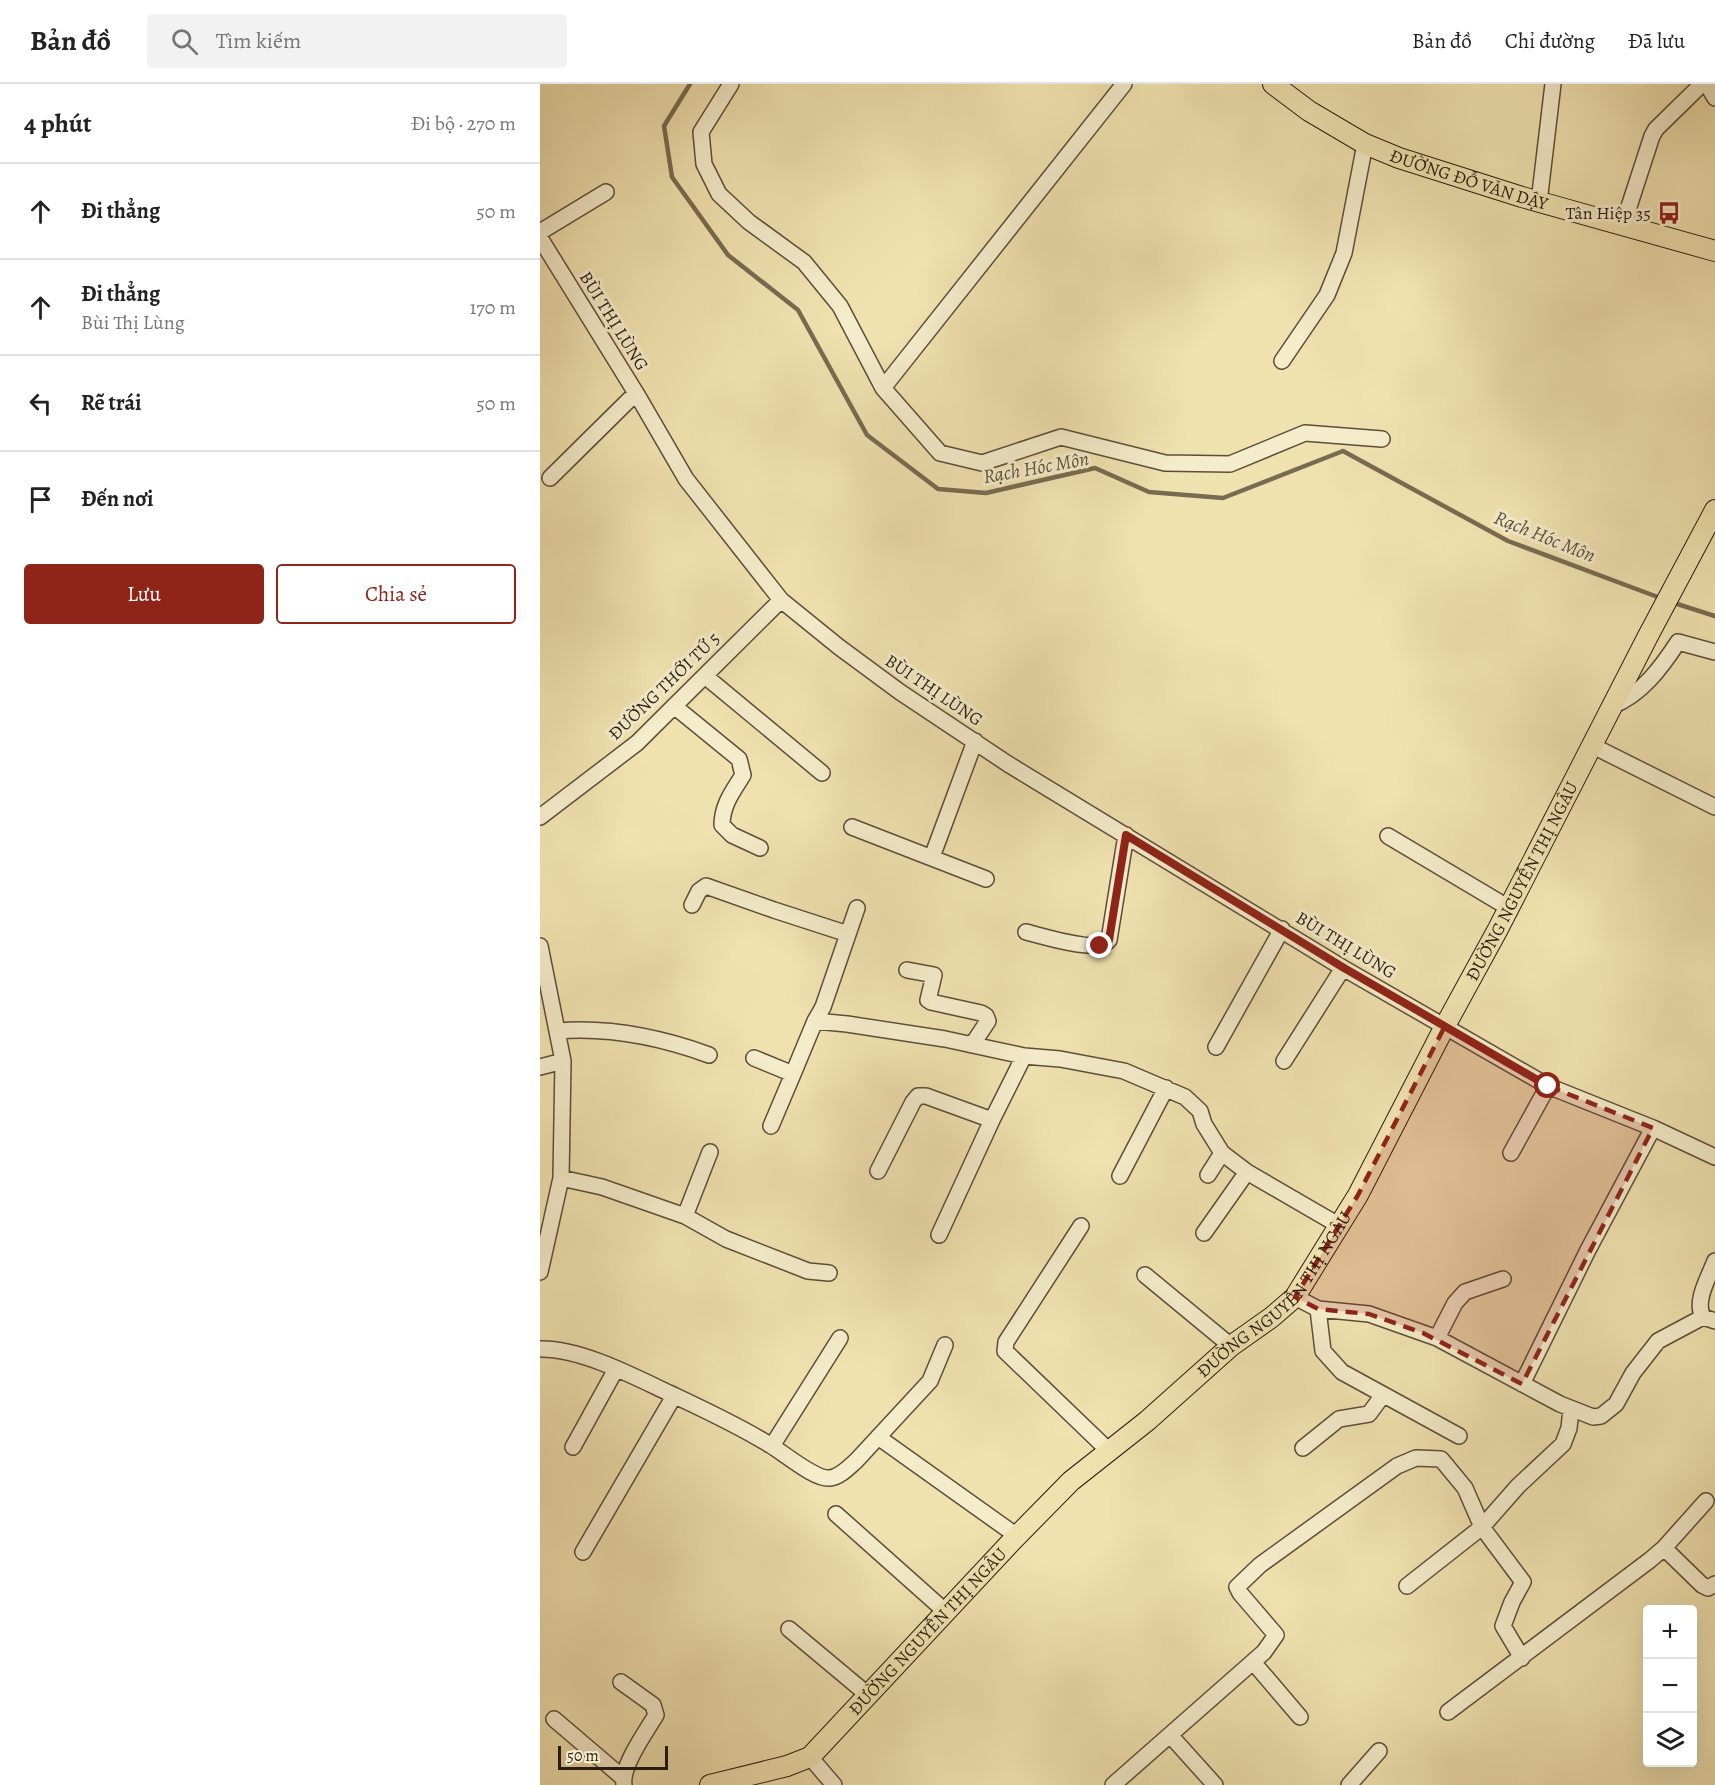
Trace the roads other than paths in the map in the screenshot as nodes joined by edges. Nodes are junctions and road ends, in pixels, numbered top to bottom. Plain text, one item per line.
1 (731, 84) edge
2 (1124, 84) edge
3 (1273, 84) edge
4 (1554, 84) edge
5 (1702, 84) edge
6 (1707, 84) edge
7 (1715, 98) edge
8 (1365, 144) junction
9 (606, 192) dead end
10 (1539, 202) junction
11 (1623, 225) junction
12 (540, 232) edge
13 (540, 238) edge
14 (1715, 251) edge
15 (1282, 362) dead end
16 (883, 388) junction
17 (636, 393) junction
18 (1382, 439) dead end
19 (550, 478) dead end
20 (1715, 510) edge
21 (781, 600) junction
22 (1715, 652) edge
23 (705, 676) junction
24 (674, 706) junction
25 (1612, 706) junction
26 (975, 741) junction
27 (1593, 746) junction
28 (822, 773) dead end
29 (1715, 807) edge
30 (540, 817) edge
31 (852, 827) dead end
32 (1126, 835) junction
33 (1388, 836) dead end
34 (760, 848) dead end
35 (932, 857) junction
36 (986, 879) dead end
37 (692, 905) dead end
38 (858, 908) dead end
39 (1509, 908) junction
40 (1281, 929) junction
41 (1026, 932) dead end
42 (848, 934) junction
43 (540, 946) edge
44 (1344, 968) junction
45 (907, 970) dead end
46 (815, 1021) junction
47 (1445, 1026) junction
48 (558, 1031) junction
49 (972, 1046) junction
50 (1215, 1047) dead end
51 (709, 1055) dead end
52 (1024, 1056) junction
53 (754, 1058) dead end
54 (562, 1061) junction
55 (1284, 1061) dead end
56 (540, 1067) edge
57 (793, 1074) junction
58 (1548, 1086) junction
59 (1166, 1088) junction
60 (992, 1120) junction
61 (771, 1126) dead end
62 (1653, 1128) junction
63 (710, 1152) dead end
64 (1222, 1153) junction
65 (1511, 1153) dead end
66 (1715, 1157) edge
67 (878, 1172) dead end
68 (1247, 1172) junction
69 (1120, 1176) dead end
70 (1208, 1176) dead end
71 (561, 1178) junction
72 (685, 1216) junction
73 (1081, 1226) dead end
74 (1340, 1226) junction
75 (1204, 1233) dead end
76 (939, 1234) dead end
77 (1715, 1261) edge
78 (540, 1272) edge
79 (829, 1273) dead end
80 (1144, 1275) dead end
81 (1503, 1280) dead end
82 (1295, 1297) junction
83 (1318, 1309) junction
84 (1709, 1319) edge
85 (840, 1338) dead end
86 (1437, 1338) junction
87 (945, 1345) dead end
88 (1231, 1346) junction
89 (540, 1349) edge
90 (616, 1369) junction
91 (1522, 1384) junction
92 (674, 1395) junction
93 (1383, 1395) junction
94 (1571, 1410) junction
95 (1459, 1436) dead end
96 (878, 1437) junction
97 (772, 1446) junction
98 (573, 1447) dead end
99 (1303, 1448) dead end
100 (1109, 1451) junction
101 (1706, 1501) dead end
102 (836, 1514) dead end
103 (1482, 1527) junction
104 (1017, 1536) junction
105 (1664, 1548) junction
106 (583, 1552) dead end
107 (1407, 1586) dead end
108 (1713, 1589) edge
109 (946, 1612) junction
110 (789, 1629) dead end
111 (1522, 1658) junction
112 (1253, 1662) junction
113 (621, 1682) dead end
114 (868, 1695) junction
115 (1448, 1712) dead end
116 (1300, 1717) dead end
117 (554, 1719) dead end
118 (1170, 1735) junction
119 (1379, 1752) dead end
120 (810, 1757) junction
121 (623, 1781) edge
122 (710, 1785) edge
123 (834, 1785) edge
124 (1113, 1785) edge
125 (1215, 1785) edge
126 (1349, 1785) edge

1 - 16 street
2 - 16 street
3 - 8 main road, ĐƯỜNG ĐỖ VĂN DẬY
4 - 10 street
5 - 11 street
6 - 7 street
8 - 10 main road, ĐƯỜNG ĐỖ VĂN DẬY
8 - 15 street
9 - 12 street
10 - 11 main road, ĐƯỜNG ĐỖ VĂN DẬY
11 - 14 main road, ĐƯỜNG ĐỖ VĂN DẬY
13 - 17 street, BÙI THỊ LÙNG
16 - 18 street
17 - 19 street
17 - 21 street, BÙI THỊ LÙNG
20 - 25 main road, ĐƯỜNG NGUYỄN THỊ NGÂU
21 - 23 street, ĐƯỜNG THỚI TỨ 5
21 - 26 street, BÙI THỊ LÙNG
22 - 25 street
23 - 24 street, ĐƯỜNG THỚI TỨ 5
23 - 28 street
24 - 30 street, ĐƯỜNG THỚI TỨ 5
24 - 34 street
25 - 27 main road, ĐƯỜNG NGUYỄN THỊ NGÂU
26 - 32 street, BÙI THỊ LÙNG
26 - 35 street
27 - 29 street
27 - 39 main road, ĐƯỜNG NGUYỄN THỊ NGÂU
31 - 35 street
32 - 40 street, BÙI THỊ LÙNG
32 - 41 street
33 - 39 street
35 - 36 street
37 - 42 street
38 - 42 street
39 - 47 main road, ĐƯỜNG NGUYỄN THỊ NGÂU
40 - 44 street, BÙI THỊ LÙNG
40 - 50 street
42 - 46 street
43 - 48 street
44 - 47 street, BÙI THỊ LÙNG
44 - 55 street
45 - 49 street
46 - 49 street
46 - 57 street
47 - 58 street, BÙI THỊ LÙNG
47 - 74 main road, ĐƯỜNG NGUYỄN THỊ NGÂU
48 - 51 street
48 - 54 street
49 - 52 street
52 - 59 street
52 - 60 street
53 - 57 street
54 - 56 street
54 - 71 street
57 - 61 street
58 - 62 street, BÙI THỊ LÙNG
58 - 65 street
59 - 64 street
59 - 69 street
60 - 67 street
60 - 76 street
62 - 66 street, BÙI THỊ LÙNG
62 - 91 street
63 - 72 street
64 - 68 street
64 - 70 street
68 - 74 street
68 - 75 street
71 - 72 street
71 - 78 street
72 - 79 street
73 - 100 street
74 - 82 main road, ĐƯỜNG NGUYỄN THỊ NGÂU
77 - 84 street
80 - 88 street
81 - 86 street
82 - 83 street
82 - 88 main road, ĐƯỜNG NGUYỄN THỊ NGÂU
83 - 86 street
83 - 93 street
84 - 94 street
85 - 97 street
86 - 91 street
87 - 96 street
88 - 100 main road, ĐƯỜNG NGUYỄN THỊ NGÂU
89 - 90 street
90 - 92 street
90 - 98 street
91 - 94 street
92 - 97 street
92 - 106 street
93 - 95 street
93 - 99 street
94 - 103 street
96 - 97 street
96 - 104 street
100 - 104 main road, ĐƯỜNG NGUYỄN THỊ NGÂU
101 - 105 street
102 - 109 street
103 - 107 street
103 - 111 street
103 - 112 street
104 - 109 main road, ĐƯỜNG NGUYỄN THỊ NGÂU
105 - 108 street
105 - 111 street
109 - 114 main road, ĐƯỜNG NGUYỄN THỊ NGÂU
110 - 114 street
111 - 115 street
112 - 116 street
112 - 118 street
113 - 121 street
114 - 120 main road, ĐƯỜNG NGUYỄN THỊ NGÂU
117 - 121 street
118 - 124 street
118 - 125 street
119 - 126 street
120 - 122 main road, ĐƯỜNG NGUYỄN THỊ NGÂU
120 - 123 street

